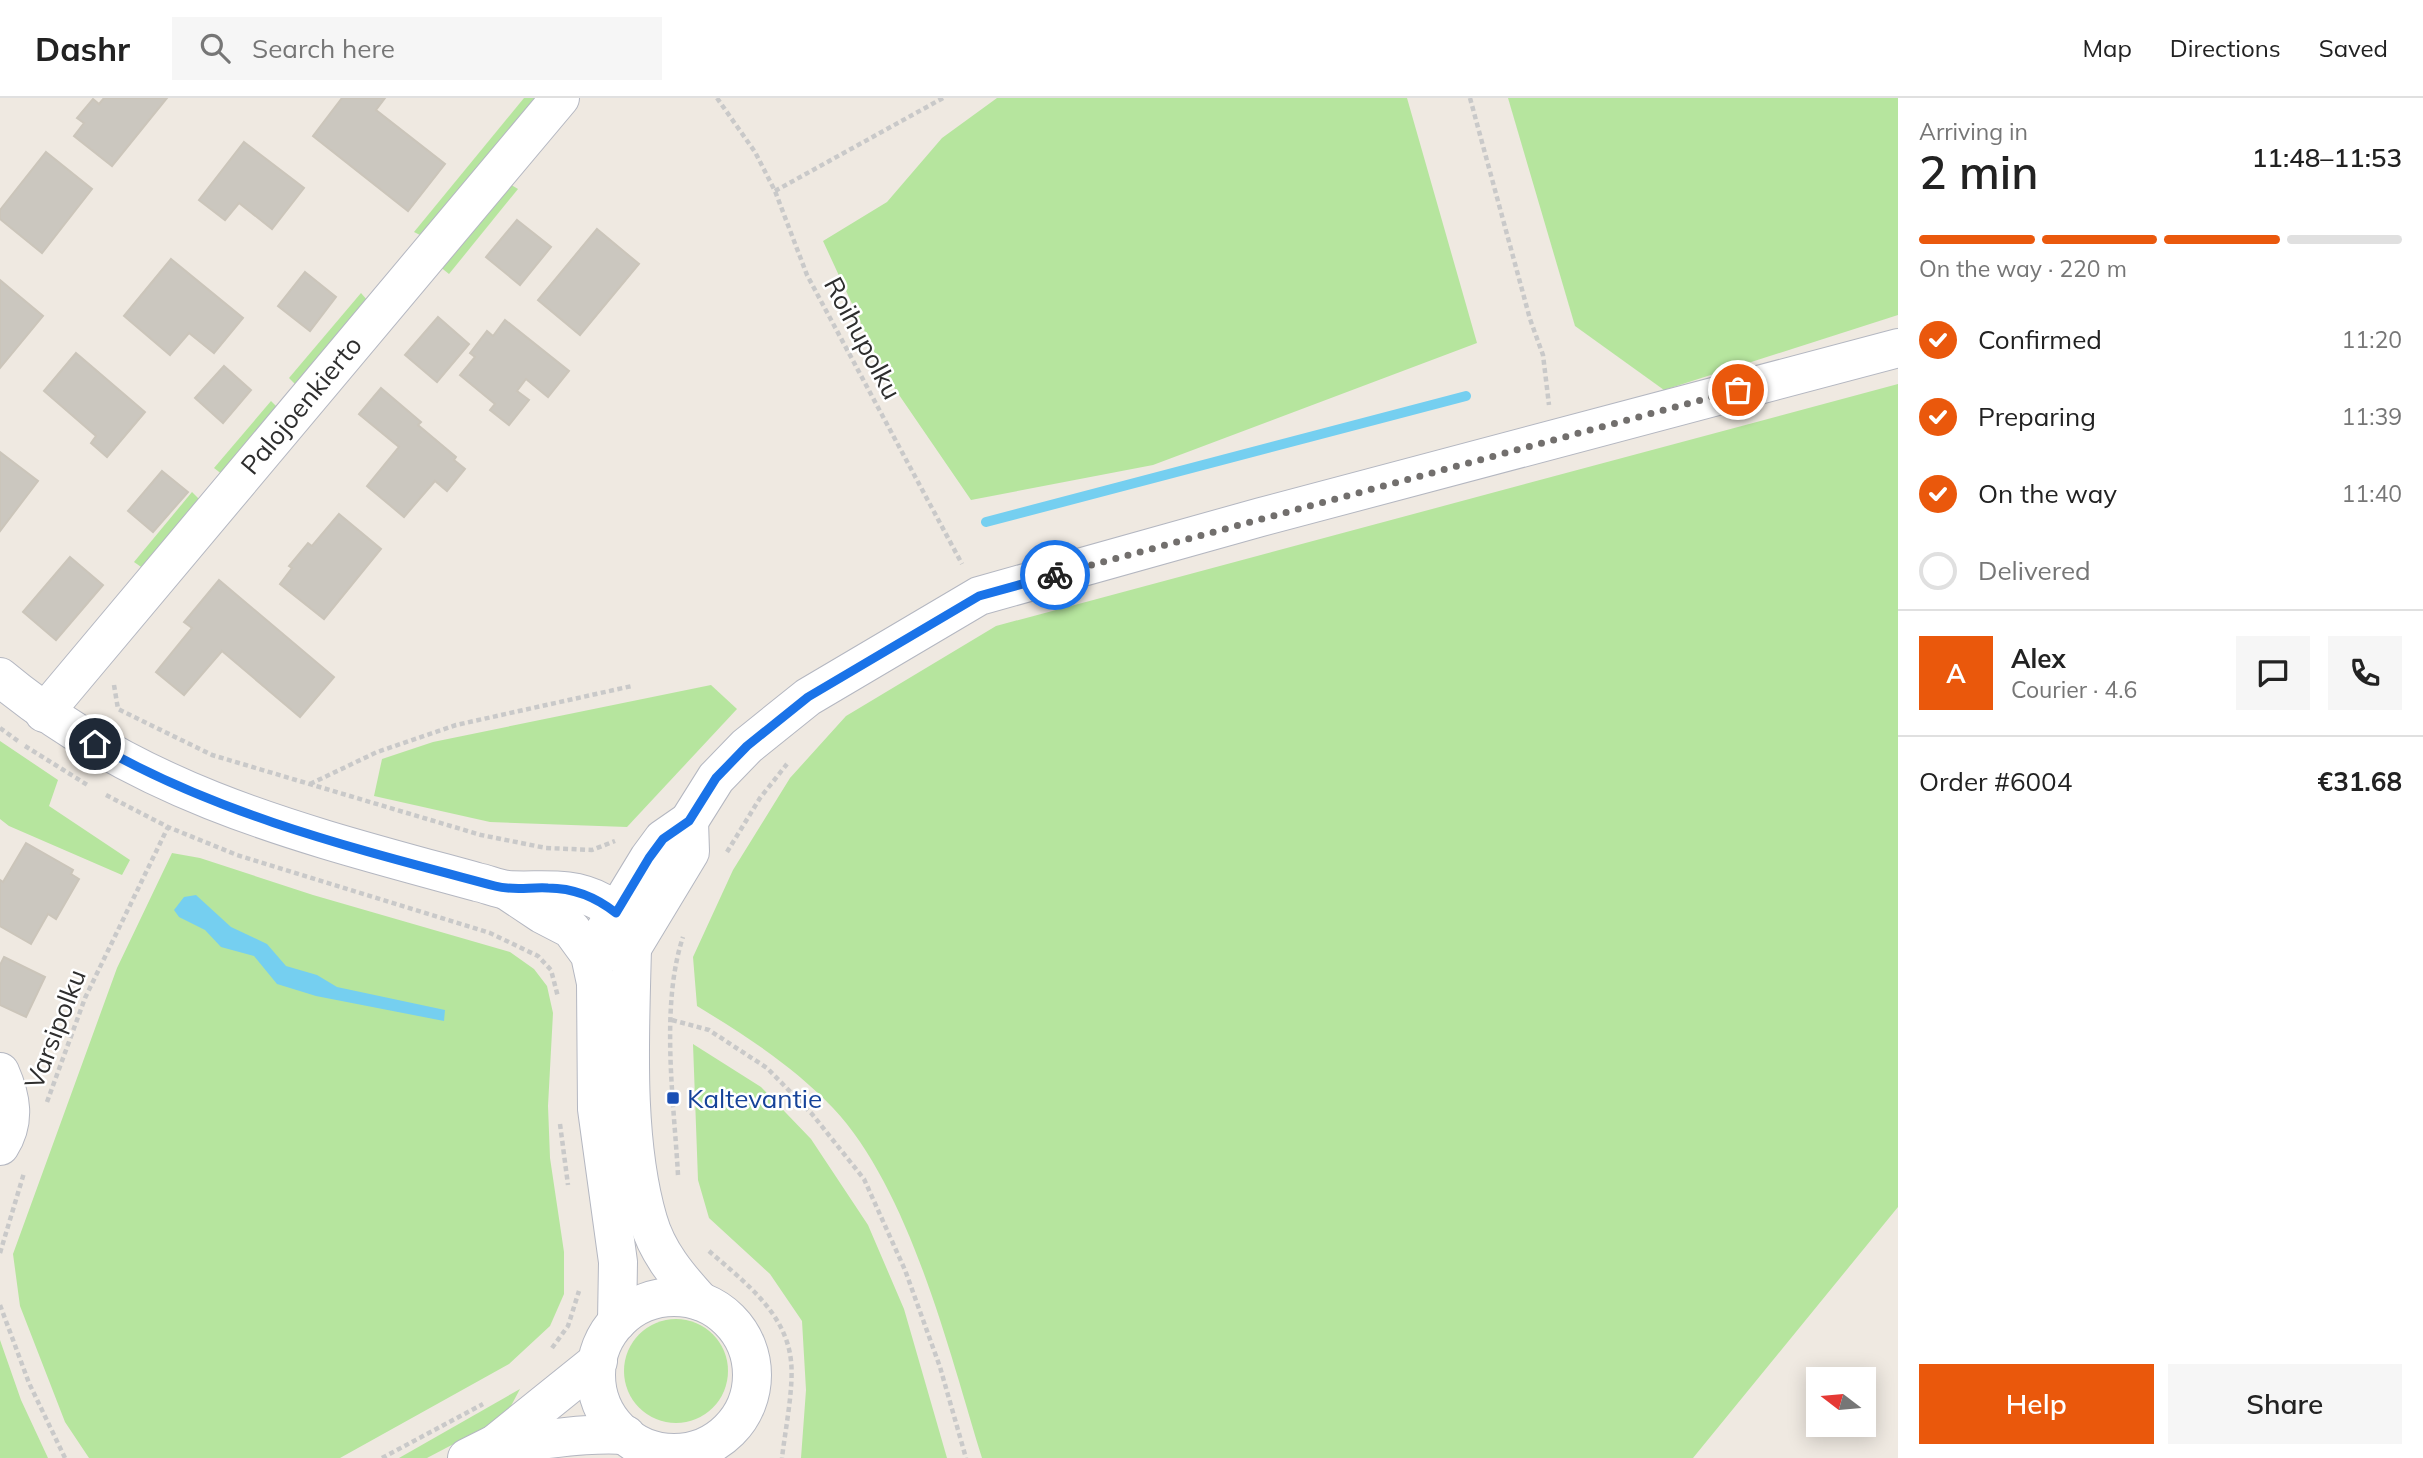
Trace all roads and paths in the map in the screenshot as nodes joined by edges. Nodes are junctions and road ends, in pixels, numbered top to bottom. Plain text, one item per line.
1 (560, 98) edge
2 (717, 98) edge
3 (943, 98) edge
4 (1469, 98) edge
5 (775, 191) junction
6 (1898, 348) edge
7 (1552, 439) junction
8 (979, 596) junction
9 (96, 651) junction
10 (0, 677) edge
11 (632, 686) dead end
12 (44, 713) junction
13 (0, 728) edge
14 (309, 785) junction
15 (749, 816) dead end
16 (689, 821) junction
17 (168, 827) junction
18 (725, 857) dead end
19 (649, 858) junction
20 (506, 890) junction
21 (616, 913) junction
22 (685, 931) dead end
23 (632, 948) junction
24 (590, 955) junction
25 (559, 1002) dead end
26 (672, 1020) junction
27 (0, 1072) edge
28 (47, 1103) dead end
29 (559, 1112) dead end
30 (11, 1149) edge
31 (678, 1179) dead end
32 (568, 1190) dead end
33 (704, 1248) dead end
34 (0, 1253) edge
35 (581, 1282) dead end
36 (700, 1301) junction
37 (0, 1305) edge
38 (617, 1322) junction
39 (548, 1353) dead end
40 (597, 1361) junction
41 (492, 1399) dead end
42 (742, 1414) junction
43 (651, 1448) edge
44 (481, 1451) edge
45 (65, 1458) edge
46 (382, 1458) edge
47 (747, 1458) edge
48 (782, 1458) edge
49 (966, 1458) edge

1 - 9 street, Palojoenkierto
2 - 5 path, Roihupolku
3 - 5 path
4 - 7 path
5 - 8 path, Roihupolku
6 - 7 street
7 - 8 street
8 - 16 street
9 - 12 street, Palojoenkierto
9 - 14 path
10 - 12 street
11 - 14 path
12 - 20 street
13 - 17 path
14 - 19 path
15 - 18 path
16 - 19 street
16 - 23 street
17 - 25 path
17 - 28 path, Varsipolku
19 - 21 street
20 - 21 street
20 - 24 street
21 - 23 street
21 - 24 street
22 - 26 path
23 - 24 street
23 - 36 street
24 - 38 street
26 - 31 path
26 - 49 path
27 - 30 street
29 - 32 path
30 - 34 path
33 - 48 path
35 - 39 path
36 - 38 street
36 - 42 street
37 - 45 path
38 - 40 street
40 - 43 street
40 - 44 street
41 - 46 path
42 - 43 street
42 - 47 street
43 - 44 street

